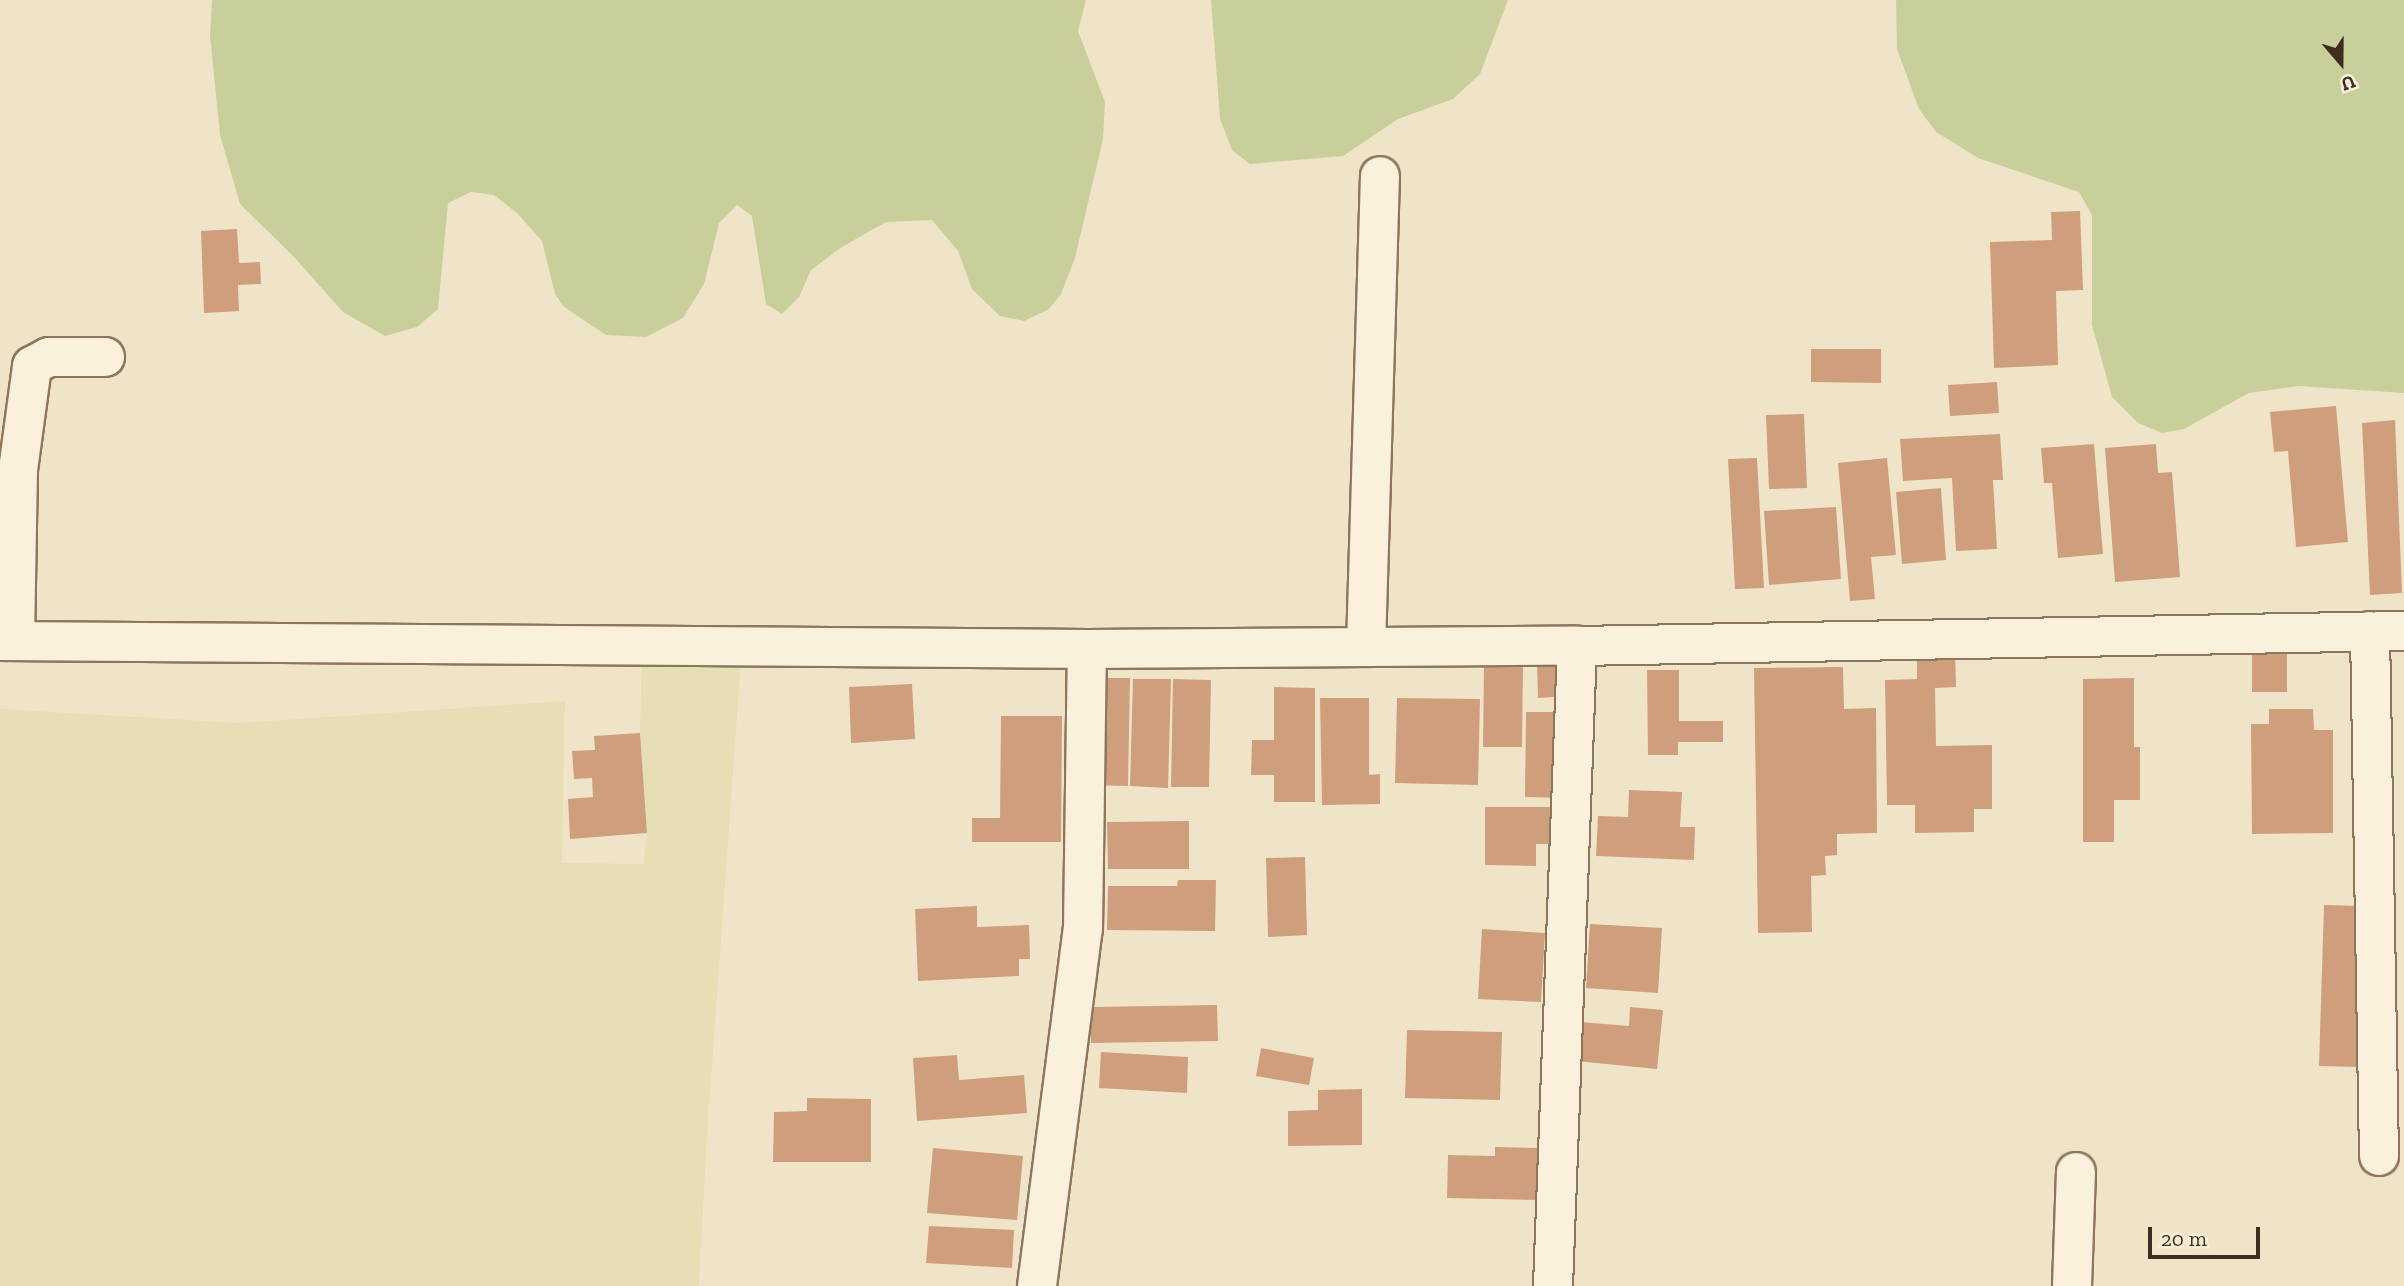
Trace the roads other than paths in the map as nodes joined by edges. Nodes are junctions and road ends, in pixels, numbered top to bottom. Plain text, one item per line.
1 (1380, 176) dead end
2 (105, 357) dead end
3 (2387, 631) edge
4 (8, 641) edge
5 (1577, 646) junction
6 (1366, 647) junction
7 (1087, 649) junction
8 (2379, 1156) dead end
9 (2076, 1172) dead end
10 (1037, 1286) edge
11 (1553, 1286) edge
12 (2072, 1286) edge

1 - 6 street
2 - 4 street
3 - 5 street
3 - 8 street
4 - 7 street
5 - 6 street
5 - 11 street
6 - 7 street
7 - 10 street
9 - 12 street

